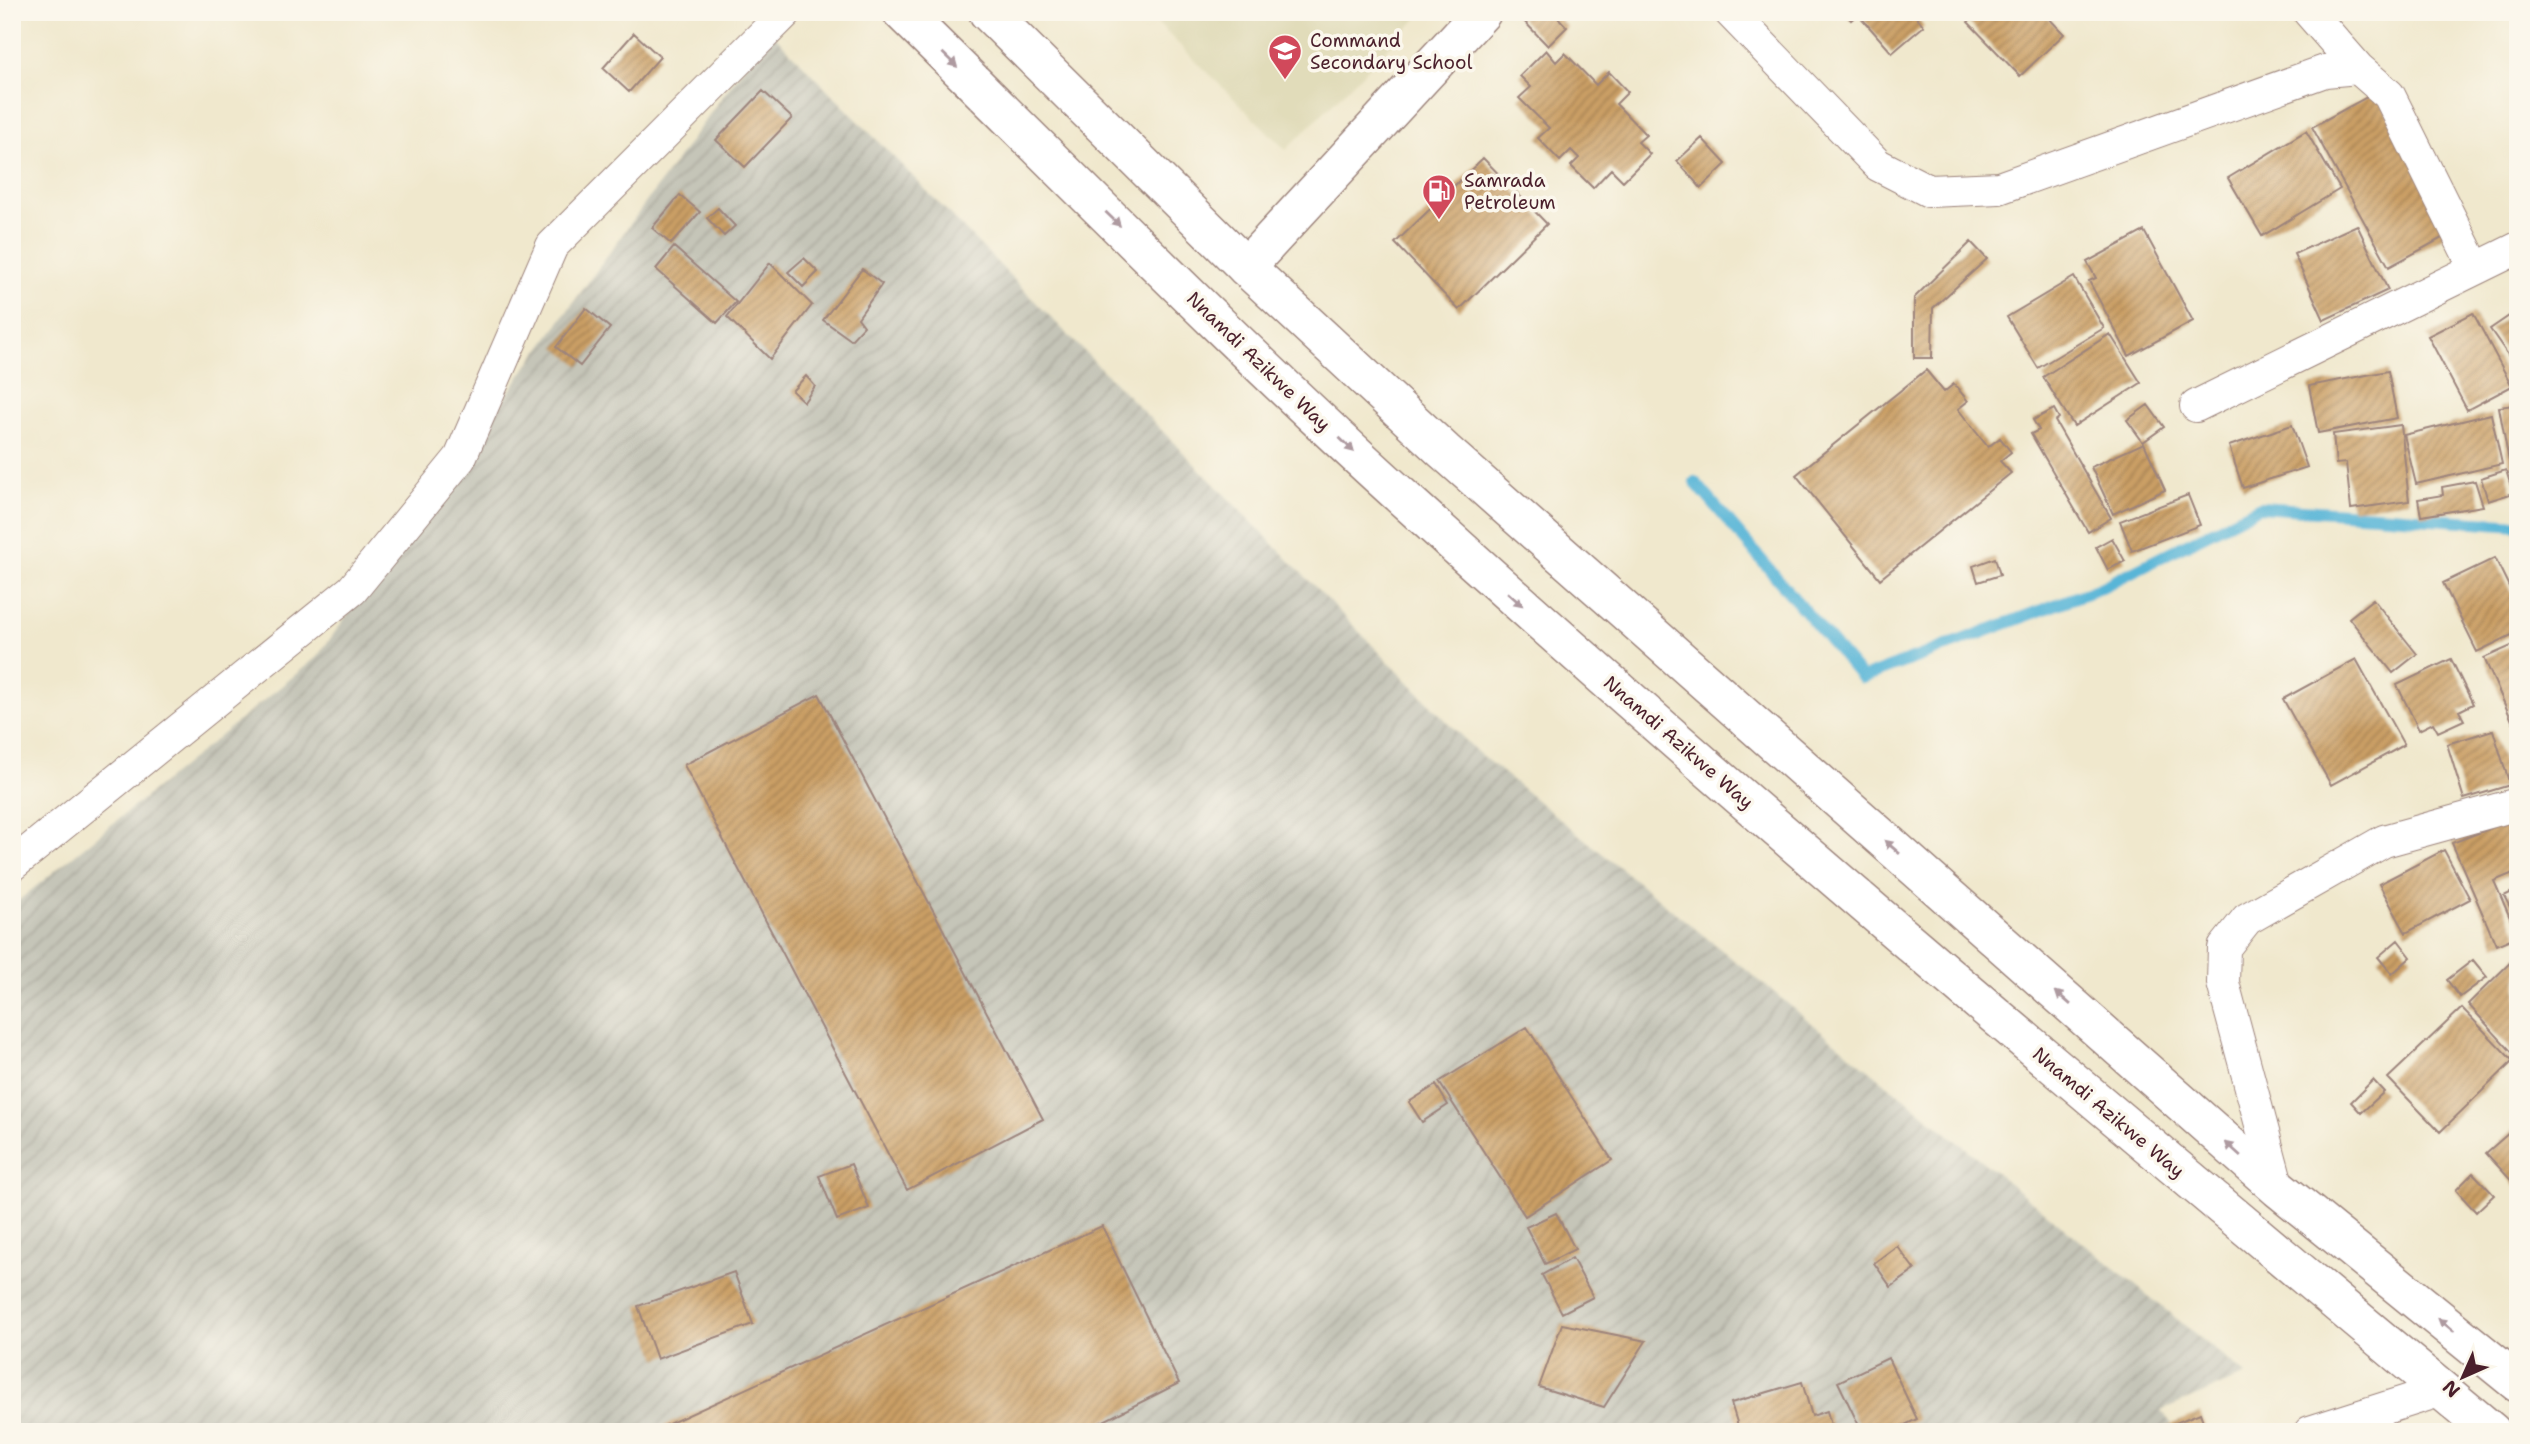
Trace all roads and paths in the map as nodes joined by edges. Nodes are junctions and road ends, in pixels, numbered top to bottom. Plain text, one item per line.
1 (786, 12) edge
2 (902, 12) edge
3 (988, 12) edge
4 (1482, 12) edge
5 (1730, 12) edge
6 (2309, 12) edge
7 (2358, 68) junction
8 (2518, 248) edge
9 (1246, 267) junction
10 (2475, 268) junction
11 (2196, 406) dead end
12 (2518, 804) edge
13 (12, 865) edge
14 (2278, 1188) junction
15 (2518, 1383) edge
16 (2442, 1390) junction
17 (2310, 1432) edge
18 (2492, 1432) edge

1 - 13 street
2 -> 16 main road, Nnamdi Azikwe Way
3 - 9 main road
4 - 9 main road
5 - 7 street
6 - 7 street
7 - 10 street
8 - 10 street
14 -> 9 main road
10 - 11 street
12 - 14 street
15 -> 14 main road
16 - 17 street
16 - 18 main road, Nnamdi Azikwe Way

